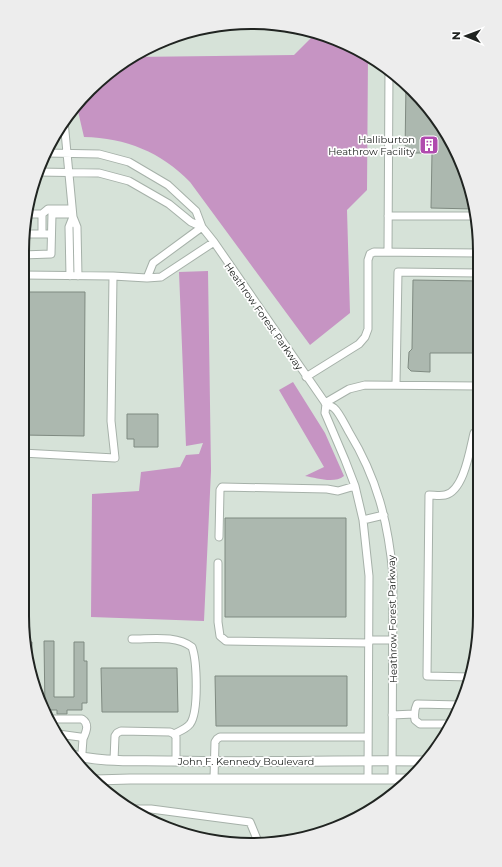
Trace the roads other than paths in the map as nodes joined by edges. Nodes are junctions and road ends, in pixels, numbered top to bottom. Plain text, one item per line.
1 (389, 77) edge
2 (65, 130) edge
3 (52, 153) edge
4 (68, 153) junction
5 (44, 172) edge
6 (68, 172) junction
7 (72, 213) junction
8 (32, 214) edge
9 (42, 214) junction
10 (388, 216) junction
11 (470, 216) edge
12 (202, 227) junction
13 (29, 234) edge
14 (42, 234) junction
15 (51, 234) junction
16 (214, 242) junction
17 (388, 252) junction
18 (473, 253) edge
19 (29, 255) edge
20 (473, 272) edge
21 (29, 275) edge
22 (70, 276) junction
23 (78, 276) junction
24 (113, 276) junction
25 (147, 278) junction
26 (306, 377) junction
27 (396, 384) junction
28 (473, 386) edge
29 (325, 403) junction
30 (473, 438) edge
31 (29, 453) edge
32 (355, 486) junction
33 (384, 515) junction
34 (363, 520) junction
35 (219, 537) dead end
36 (218, 562) dead end
37 (132, 639) dead end
38 (393, 640) junction
39 (369, 641) junction
40 (464, 678) edge
41 (454, 705) edge
42 (414, 714) junction
43 (392, 715) junction
44 (55, 719) edge
45 (445, 724) edge
46 (174, 734) junction
47 (64, 735) edge
48 (368, 737) junction
49 (83, 739) junction
50 (81, 759) edge
51 (114, 760) junction
52 (176, 761) junction
53 (368, 761) junction
54 (392, 761) junction
55 (419, 761) edge
56 (84, 762) edge
57 (214, 762) junction
58 (214, 779) junction
59 (368, 779) junction
60 (392, 779) junction
61 (401, 779) edge
62 (102, 780) edge
63 (142, 809) edge
64 (257, 838) edge

1 - 10 street
2 - 4 street
3 - 4 street, Heathrow Forest Parkway
4 - 6 street
4 - 12 street, Heathrow Forest Parkway
5 - 6 street, Heathrow Forest Parkway
6 - 7 street
6 - 12 street, Heathrow Forest Parkway
7 - 9 street
7 - 15 street
7 - 22 street
7 - 23 street
8 - 9 street
9 - 14 street
10 - 11 street
10 - 17 street
12 - 16 street, Heathrow Forest Parkway
12 - 25 street
13 - 14 street
14 - 15 street
15 - 19 street
16 - 25 street
16 - 26 street, Heathrow Forest Parkway
17 - 18 street
17 - 26 street
20 - 27 street
21 - 22 street
22 - 23 street
23 - 24 street
24 - 25 street
24 - 31 street
26 - 29 street, Heathrow Forest Parkway
27 - 28 street
27 - 29 street
29 - 32 street, Heathrow Forest Parkway
29 - 33 street, Heathrow Forest Parkway
30 - 40 street
32 - 34 street, Heathrow Forest Parkway
32 - 35 street
33 - 34 street
33 - 38 street, Heathrow Forest Parkway
34 - 39 street, Heathrow Forest Parkway
36 - 39 street
37 - 46 street
38 - 39 street
38 - 43 street, Heathrow Forest Parkway
39 - 48 street, Heathrow Forest Parkway
41 - 42 street
42 - 43 street
42 - 45 street
43 - 54 street, Heathrow Forest Parkway
44 - 49 street
46 - 51 street
46 - 52 street
47 - 49 street
48 - 53 street, Heathrow Forest Parkway
48 - 57 street
49 - 50 street
51 - 52 main road, John F. Kennedy Boulevard
51 - 56 main road, John F. Kennedy Boulevard
52 - 57 main road, John F. Kennedy Boulevard
53 - 54 main road, John F. Kennedy Boulevard
53 - 57 main road, John F. Kennedy Boulevard
53 - 59 street, Heathrow Forest Parkway
54 - 55 main road, John F. Kennedy Boulevard
54 - 60 street, Heathrow Forest Parkway
57 - 58 street
58 - 59 main road, John F. Kennedy Boulevard
58 - 62 main road, John F. Kennedy Boulevard
59 - 60 main road, John F. Kennedy Boulevard
60 - 61 main road, John F. Kennedy Boulevard
63 - 64 street

